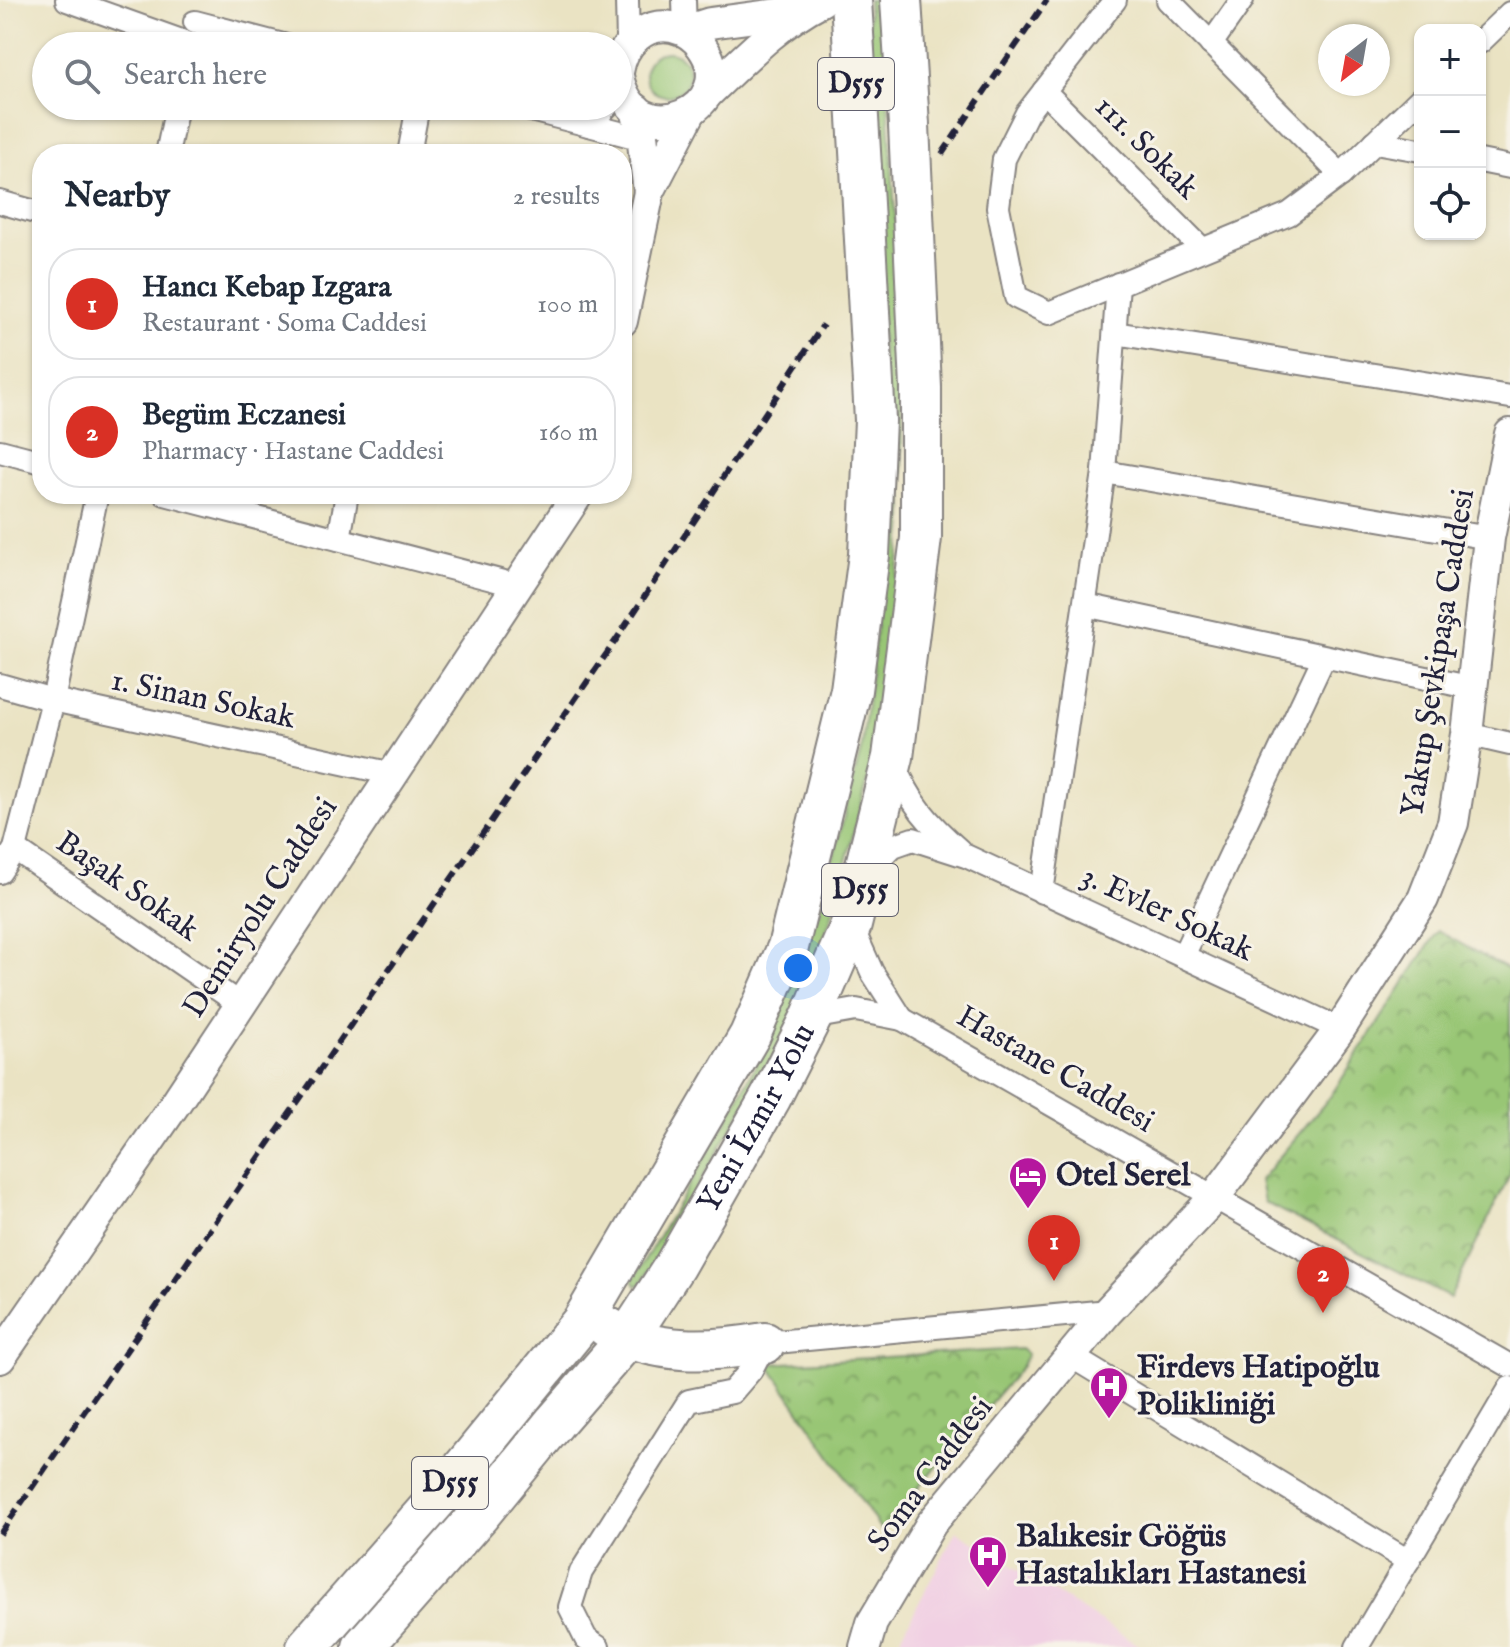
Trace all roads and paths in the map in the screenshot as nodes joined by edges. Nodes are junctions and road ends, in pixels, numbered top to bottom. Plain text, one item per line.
1 (67, 0) edge
2 (627, 0) edge
3 (684, 0) edge
4 (715, 0) edge
5 (851, 0) edge
6 (901, 0) edge
7 (1115, 0) edge
8 (1168, 0) edge
9 (1242, 0) edge
10 (812, 6) edge
11 (198, 11) edge
12 (1510, 13) edge
13 (748, 18) junction
14 (685, 31) junction
15 (154, 32) edge
16 (193, 32) edge
17 (251, 32) edge
18 (625, 32) edge
19 (1486, 36) edge
20 (1211, 44) junction
21 (632, 55) edge
22 (1044, 91) junction
23 (632, 101) edge
24 (699, 103) junction
25 (1414, 105) edge
26 (632, 112) edge
27 (174, 120) edge
28 (415, 120) edge
29 (570, 120) edge
30 (593, 120) edge
31 (589, 125) junction
32 (643, 139) junction
33 (1375, 142) junction
34 (169, 144) edge
35 (411, 144) edge
36 (1414, 149) edge
37 (1486, 162) edge
38 (1510, 167) edge
39 (1341, 175) junction
40 (649, 192) junction
41 (0, 202) edge
42 (32, 211) edge
43 (1202, 249) junction
44 (632, 273) edge
45 (1118, 284) junction
46 (1115, 333) junction
47 (1510, 397) edge
48 (1510, 434) edge
49 (0, 451) edge
50 (32, 459) edge
51 (1104, 472) junction
52 (95, 504) edge
53 (204, 504) edge
54 (345, 504) edge
55 (572, 504) edge
56 (1489, 538) junction
57 (339, 539) junction
58 (519, 586) junction
59 (1085, 605) junction
60 (1324, 657) junction
61 (0, 685) edge
62 (1473, 688) junction
63 (53, 700) junction
64 (1467, 734) junction
65 (1510, 744) edge
66 (893, 757) junction
67 (393, 774) junction
68 (15, 849) junction
69 (966, 856) junction
70 (0, 872) edge
71 (864, 876) junction
72 (1042, 892) junction
73 (851, 925) junction
74 (1183, 956) junction
75 (241, 1005) junction
76 (811, 1018) junction
77 (902, 1019) junction
78 (1340, 1029) junction
79 (1214, 1198) junction
80 (1108, 1311) junction
81 (587, 1315) junction
82 (627, 1339) junction
83 (765, 1343) junction
84 (2, 1350) edge
85 (1069, 1355) junction
86 (1510, 1366) edge
87 (1510, 1388) edge
88 (1408, 1561) junction
89 (868, 1635) edge
90 (307, 1647) edge
91 (363, 1647) edge
92 (598, 1647) edge
93 (845, 1647) edge
94 (1357, 1647) edge

1 - 15 street
2 - 18 street
3 - 14 street
4 - 13 main road
5 - 81 highway, Yeni İzmir Yolu / D555, bridge
6 - 66 highway, Yeni İzmir Yolu / D555, bridge
7 - 22 street
8 - 20 street
9 - 20 street
10 - 13 main road
10 - 24 main road
11 - 16 street
11 - 17 street
12 - 19 street
13 - 14 main road
14 - 21 main road
14 - 24 main road
20 - 39 street
22 - 43 street, 111. Sokak
22 - 45 street
23 - 24 main road
24 - 40 main road
25 - 33 street
26 - 32 main road
27 - 34 street
28 - 35 street
29 - 31 street
30 - 31 street
31 - 32 street
32 - 40 main road
33 - 36 street
33 - 39 street
37 - 38 street
39 - 43 street
40 - 44 main road
41 - 42 street
43 - 45 street
45 - 46 street
46 - 47 street
46 - 51 street
48 - 56 main road, Yakup Şevkipaşa Caddesi
49 - 50 street
51 - 56 street
51 - 59 street
52 - 63 street
53 - 57 street
54 - 57 street
55 - 58 main road, Demiryolu Caddesi
56 - 62 main road, Yakup Şevkipaşa Caddesi
57 - 58 street
58 - 67 main road, Demiryolu Caddesi
59 - 60 street
59 - 72 street
60 - 62 street
60 - 74 street
61 - 63 street, 1. Sinan Sokak
62 - 64 main road, Yakup Şevkipaşa Caddesi
63 - 67 street, 1. Sinan Sokak
63 - 68 street
64 - 65 street
64 - 78 main road, Yakup Şevkipaşa Caddesi
66 - 69 street
66 - 71 highway, Yeni İzmir Yolu / D555
67 - 75 main road, Demiryolu Caddesi
68 - 70 street
68 - 75 street, Başak Sokak
69 - 71 street
69 - 72 street, 3. Evler Sokak
71 - 73 highway, Yeni İzmir Yolu / D555
72 - 74 street, 3. Evler Sokak
73 - 76 highway, Yeni İzmir Yolu / D555
73 - 77 street
74 - 78 street, 3. Evler Sokak
75 - 84 main road, Demiryolu Caddesi
76 - 77 street
76 - 82 highway, Yeni İzmir Yolu / D555
77 - 79 street, Hastane Caddesi
78 - 79 main road, Yakup Şevkipaşa Caddesi
79 - 80 main road, Yakup Şevkipaşa Caddesi
79 - 86 street, Hastane Caddesi
80 - 83 street
80 - 85 main road, Soma Caddesi
81 - 82 highway
81 - 90 highway, Yeni İzmir Yolu / D555
82 - 83 highway
82 - 91 highway, Yeni İzmir Yolu / D555
83 - 92 street
85 - 88 street
85 - 89 main road, Soma Caddesi
87 - 88 street
88 - 94 street
89 - 93 street

